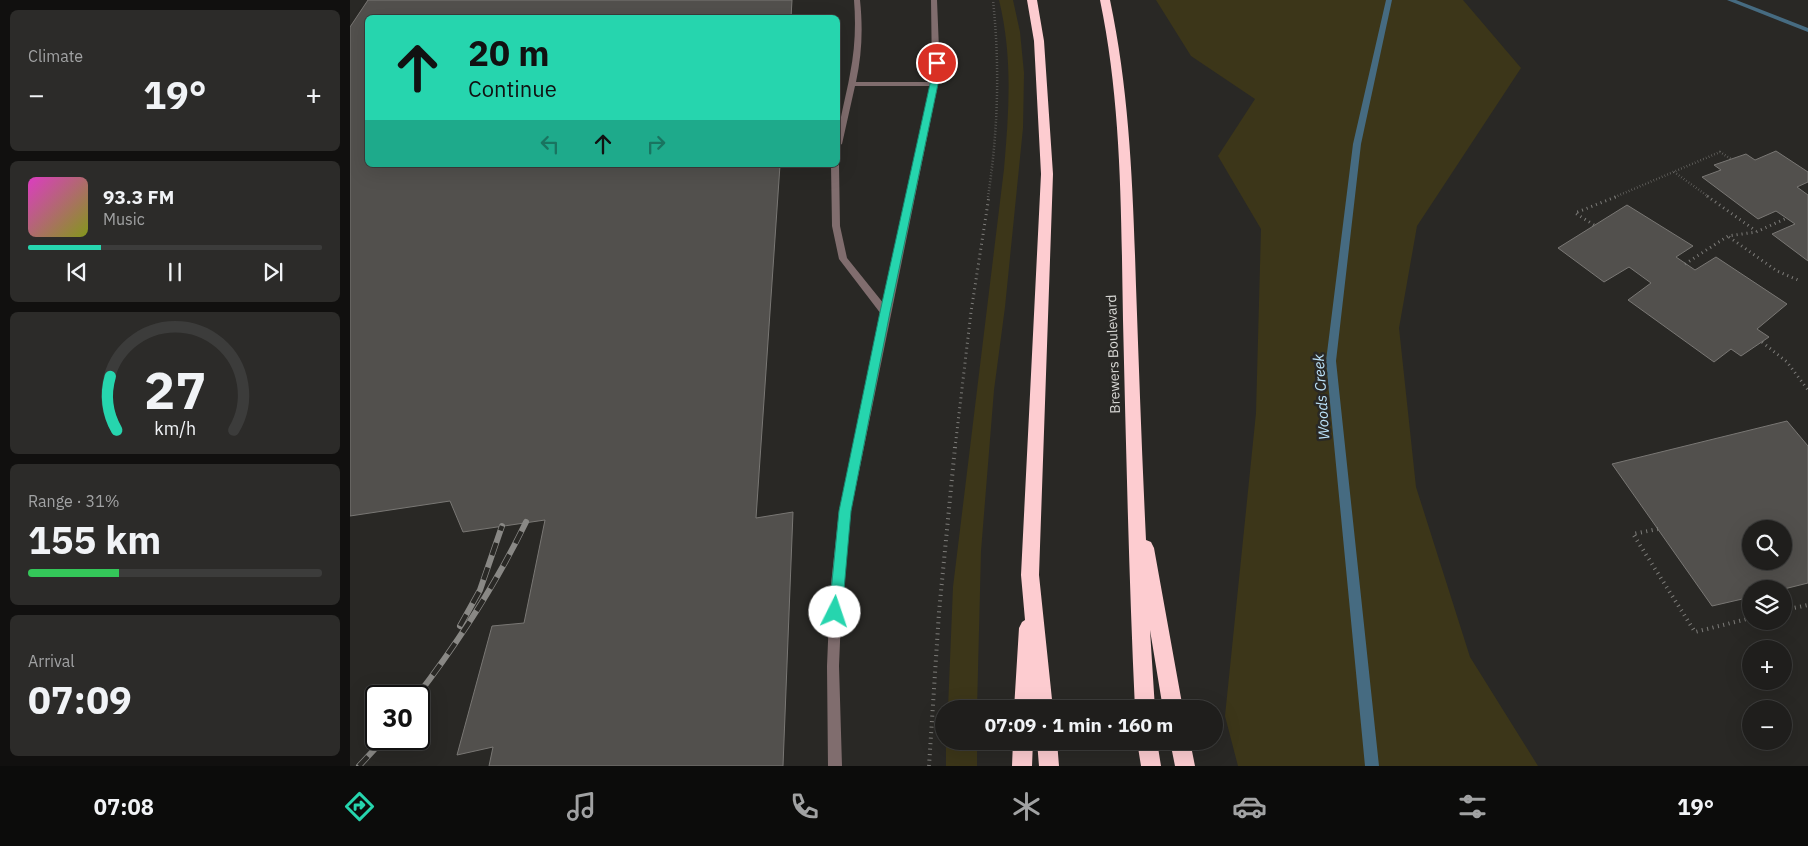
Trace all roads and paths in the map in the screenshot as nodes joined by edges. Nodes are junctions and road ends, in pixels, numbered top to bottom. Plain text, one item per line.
1 (856, 0) edge
2 (934, 0) edge
3 (993, 0) edge
4 (1032, 0) edge
5 (1105, 0) edge
6 (851, 84) junction
7 (934, 84) junction
8 (840, 135) edge
9 (1731, 159) dead end
10 (836, 167) edge
11 (1674, 172) junction
12 (1787, 218) dead end
13 (1594, 225) dead end
14 (1756, 232) junction
15 (1728, 236) junction
16 (1686, 264) dead end
17 (1798, 280) dead end
18 (885, 312) junction
19 (1762, 342) dead end
20 (1808, 390) edge
21 (1135, 492) junction
22 (1658, 528) dead end
23 (1030, 574) junction
24 (1808, 605) edge
25 (1792, 608) edge
26 (1742, 620) edge
27 (1024, 700) edge
28 (1043, 700) edge
29 (1145, 700) edge
30 (1171, 700) edge
31 (1023, 750) edge
32 (1048, 750) edge
33 (1148, 750) edge
34 (1182, 750) edge
35 (836, 766) edge
36 (929, 766) edge
37 (1022, 766) edge
38 (1049, 766) edge
39 (1151, 766) edge
40 (1185, 766) edge

1 - 6 street
2 - 7 street
3 - 36 path
4 - 23 highway
5 - 21 highway, Brewers Boulevard
6 - 7 street
6 - 8 street
7 - 18 street
9 - 11 path
10 - 18 street
11 - 13 path
11 - 14 path
12 - 14 path
14 - 15 path
15 - 16 path
15 - 17 path
18 - 35 street
19 - 20 path
21 - 29 highway, Brewers Boulevard
21 - 30 highway
22 - 26 path
23 - 27 highway
23 - 28 highway
24 - 25 path
31 - 37 highway
32 - 38 highway
33 - 39 highway
34 - 40 highway

